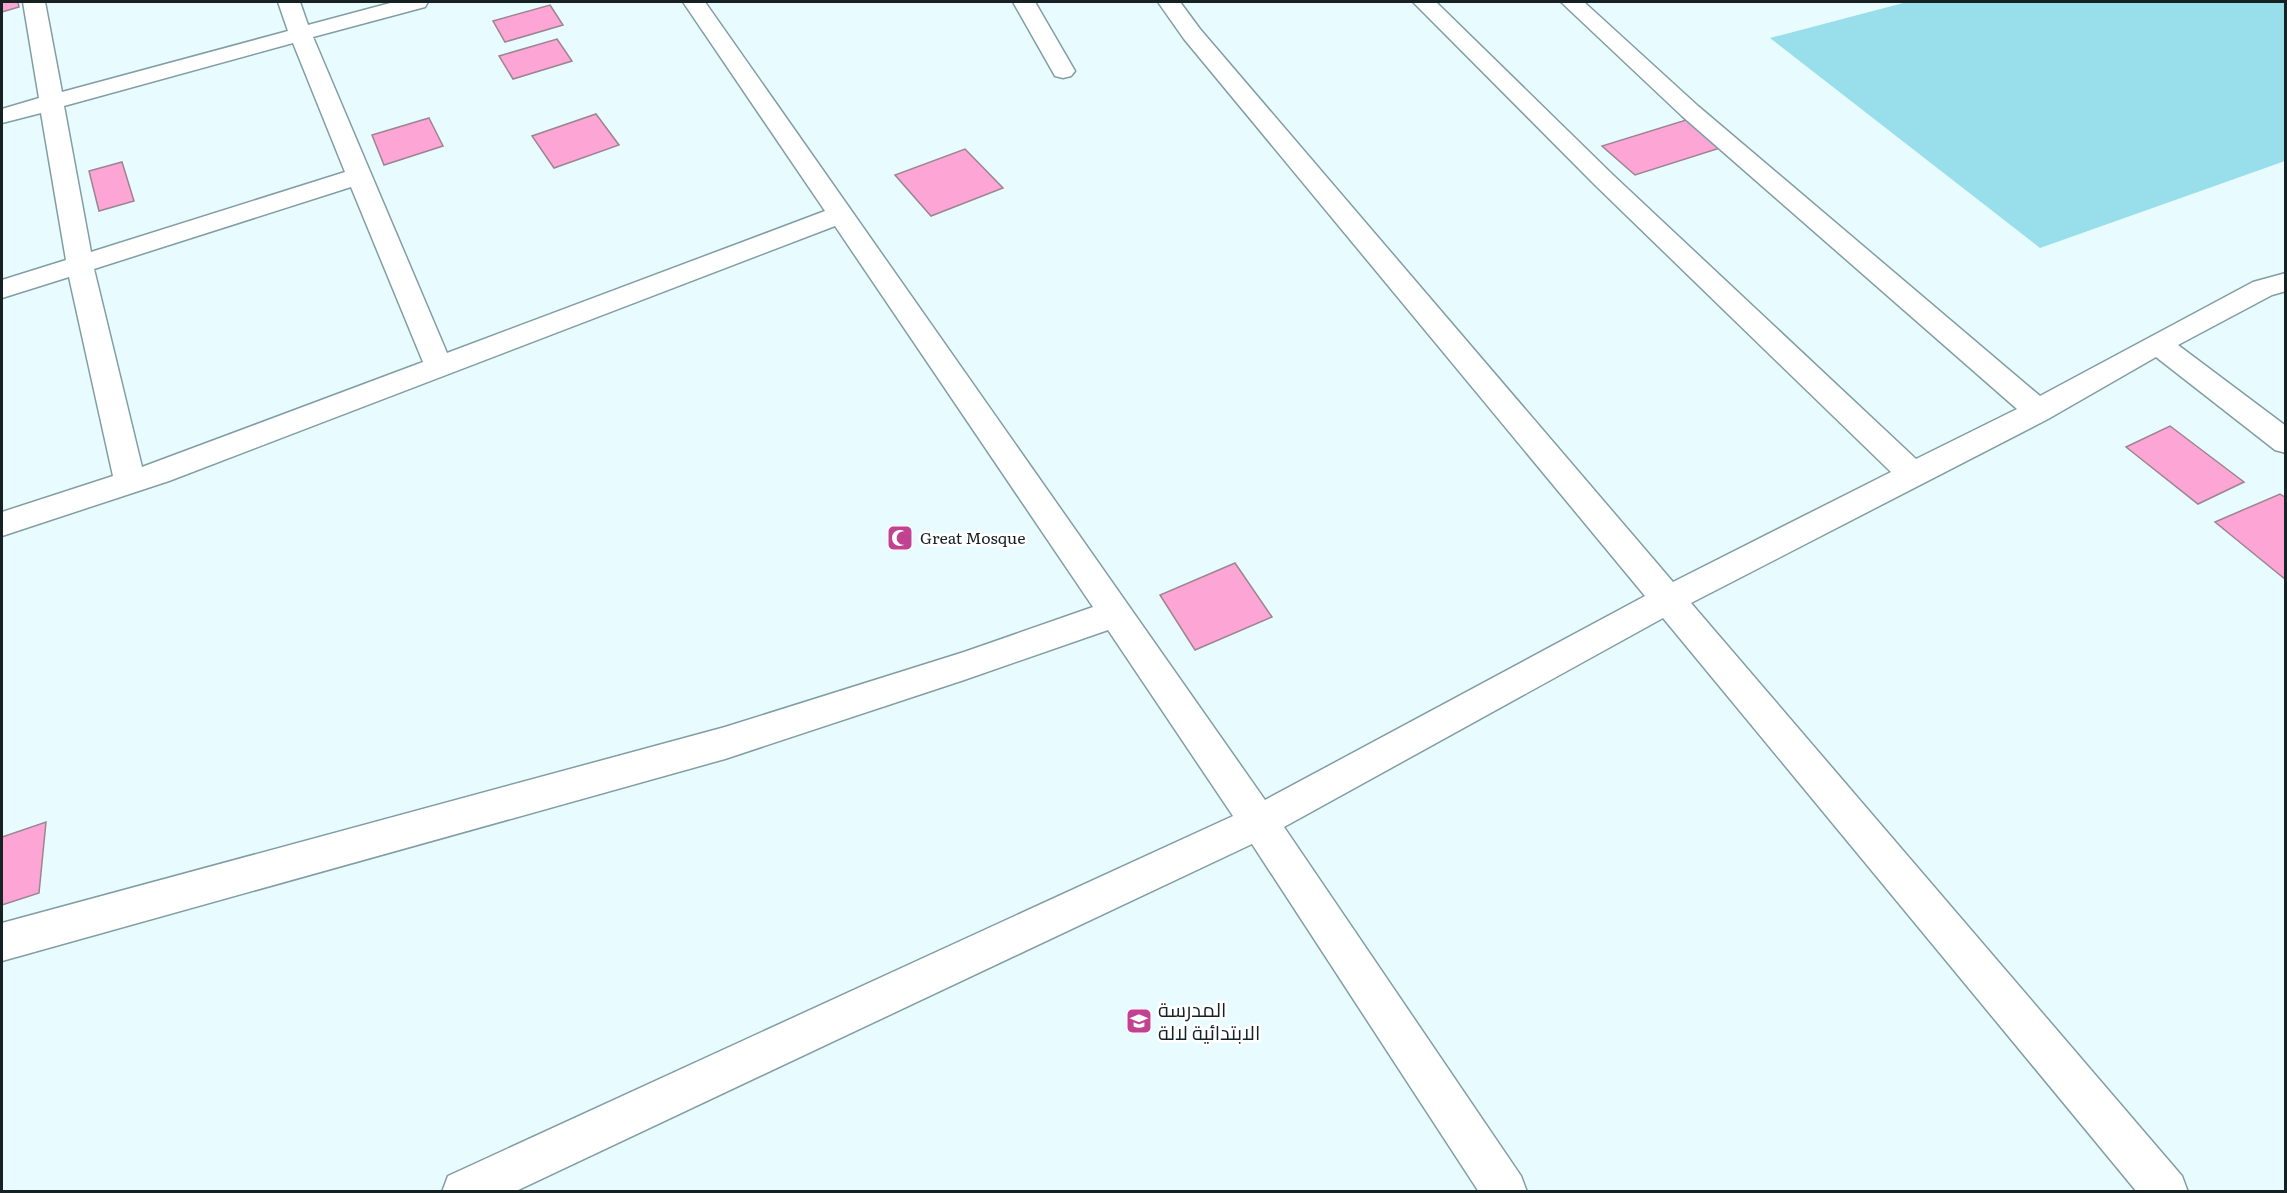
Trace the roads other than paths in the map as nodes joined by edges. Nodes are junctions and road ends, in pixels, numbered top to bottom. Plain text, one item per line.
1 (34, 2) edge
2 (289, 2) edge
3 (417, 2) edge
4 (694, 2) edge
5 (1024, 2) edge
6 (1168, 2) edge
7 (1424, 2) edge
8 (1572, 2) edge
9 (300, 33) junction
10 (1063, 71) dead end
11 (53, 102) junction
12 (2, 116) edge
13 (359, 176) junction
14 (839, 215) junction
15 (80, 265) junction
16 (2286, 282) edge
17 (2, 289) edge
18 (2157, 344) junction
19 (439, 367) junction
20 (2038, 411) junction
21 (2286, 442) edge
22 (1913, 475) junction
23 (130, 482) junction
24 (2, 524) edge
25 (1669, 599) junction
26 (1116, 613) junction
27 (1259, 822) junction
28 (2, 942) edge
29 (464, 1191) edge
30 (1505, 1191) edge
31 (2166, 1191) edge

1 - 11 street
2 - 9 street
3 - 9 street
4 - 14 street
5 - 10 street
6 - 25 street
7 - 22 street
8 - 20 street
9 - 11 street
9 - 13 street
11 - 12 street
11 - 15 street
13 - 15 street
13 - 19 street
14 - 19 street
14 - 26 street
15 - 17 street
15 - 23 street
16 - 18 street
18 - 20 street
18 - 21 street
19 - 23 street
20 - 22 street
22 - 25 street
23 - 24 street
25 - 27 street
25 - 31 street
26 - 27 street
26 - 28 street
27 - 29 street
27 - 30 street

